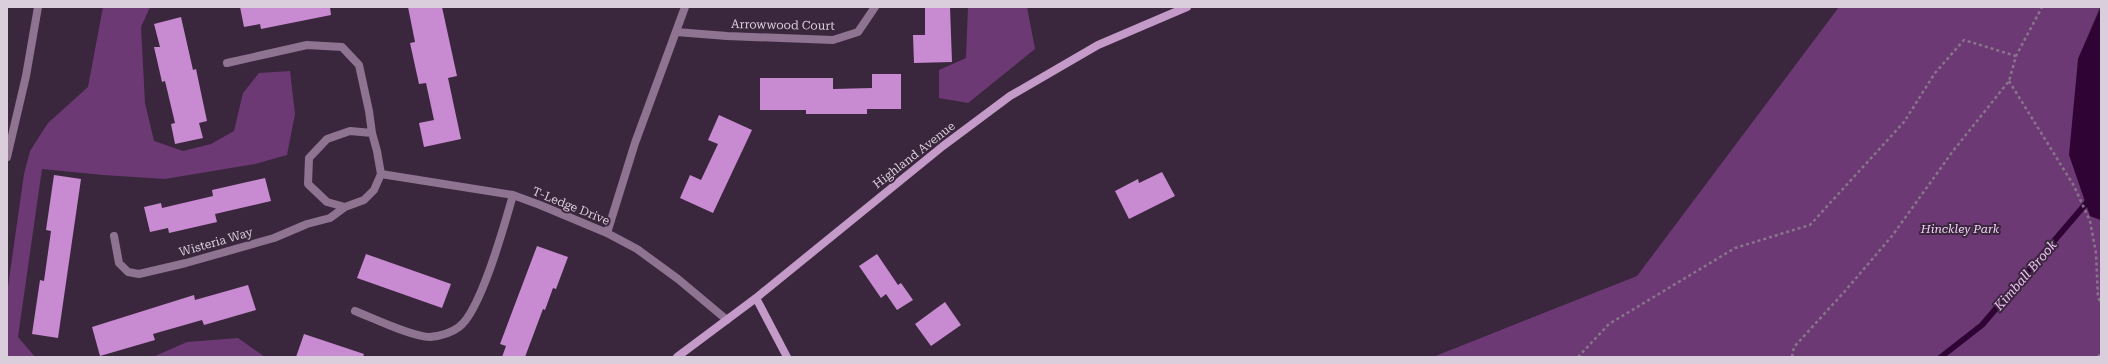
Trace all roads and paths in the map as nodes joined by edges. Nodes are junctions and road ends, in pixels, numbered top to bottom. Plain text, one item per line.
1 (38, 7) edge
2 (685, 7) edge
3 (876, 7) edge
4 (1187, 7) edge
5 (2042, 7) edge
6 (676, 32) junction
7 (2016, 56) junction
8 (227, 63) dead end
9 (2009, 80) junction
10 (372, 133) junction
11 (7, 158) edge
12 (381, 174) junction
13 (513, 195) junction
14 (345, 207) junction
15 (608, 233) junction
16 (114, 236) dead end
17 (756, 298) junction
18 (2101, 302) edge
19 (355, 311) dead end
20 (727, 320) junction
21 (2101, 353) edge
22 (677, 357) edge
23 (787, 357) edge
24 (1578, 357) edge
25 (1792, 357) edge
26 (2098, 357) edge

1 - 11 street
2 - 6 street
3 - 6 street, Arrowwood Court
4 - 17 street, Highland Avenue
5 - 7 path
6 - 15 street
7 - 9 path
7 - 24 path
8 - 10 street
9 - 18 path
9 - 25 path
10 - 12 street
10 - 14 street
12 - 13 street, T-Ledge Drive
12 - 14 street
13 - 15 street, T-Ledge Drive
13 - 19 street
14 - 16 street, Wisteria Way
15 - 20 street, T-Ledge Drive
17 - 20 street, Highland Avenue
17 - 23 street
20 - 22 street, Highland Avenue
21 - 26 path

